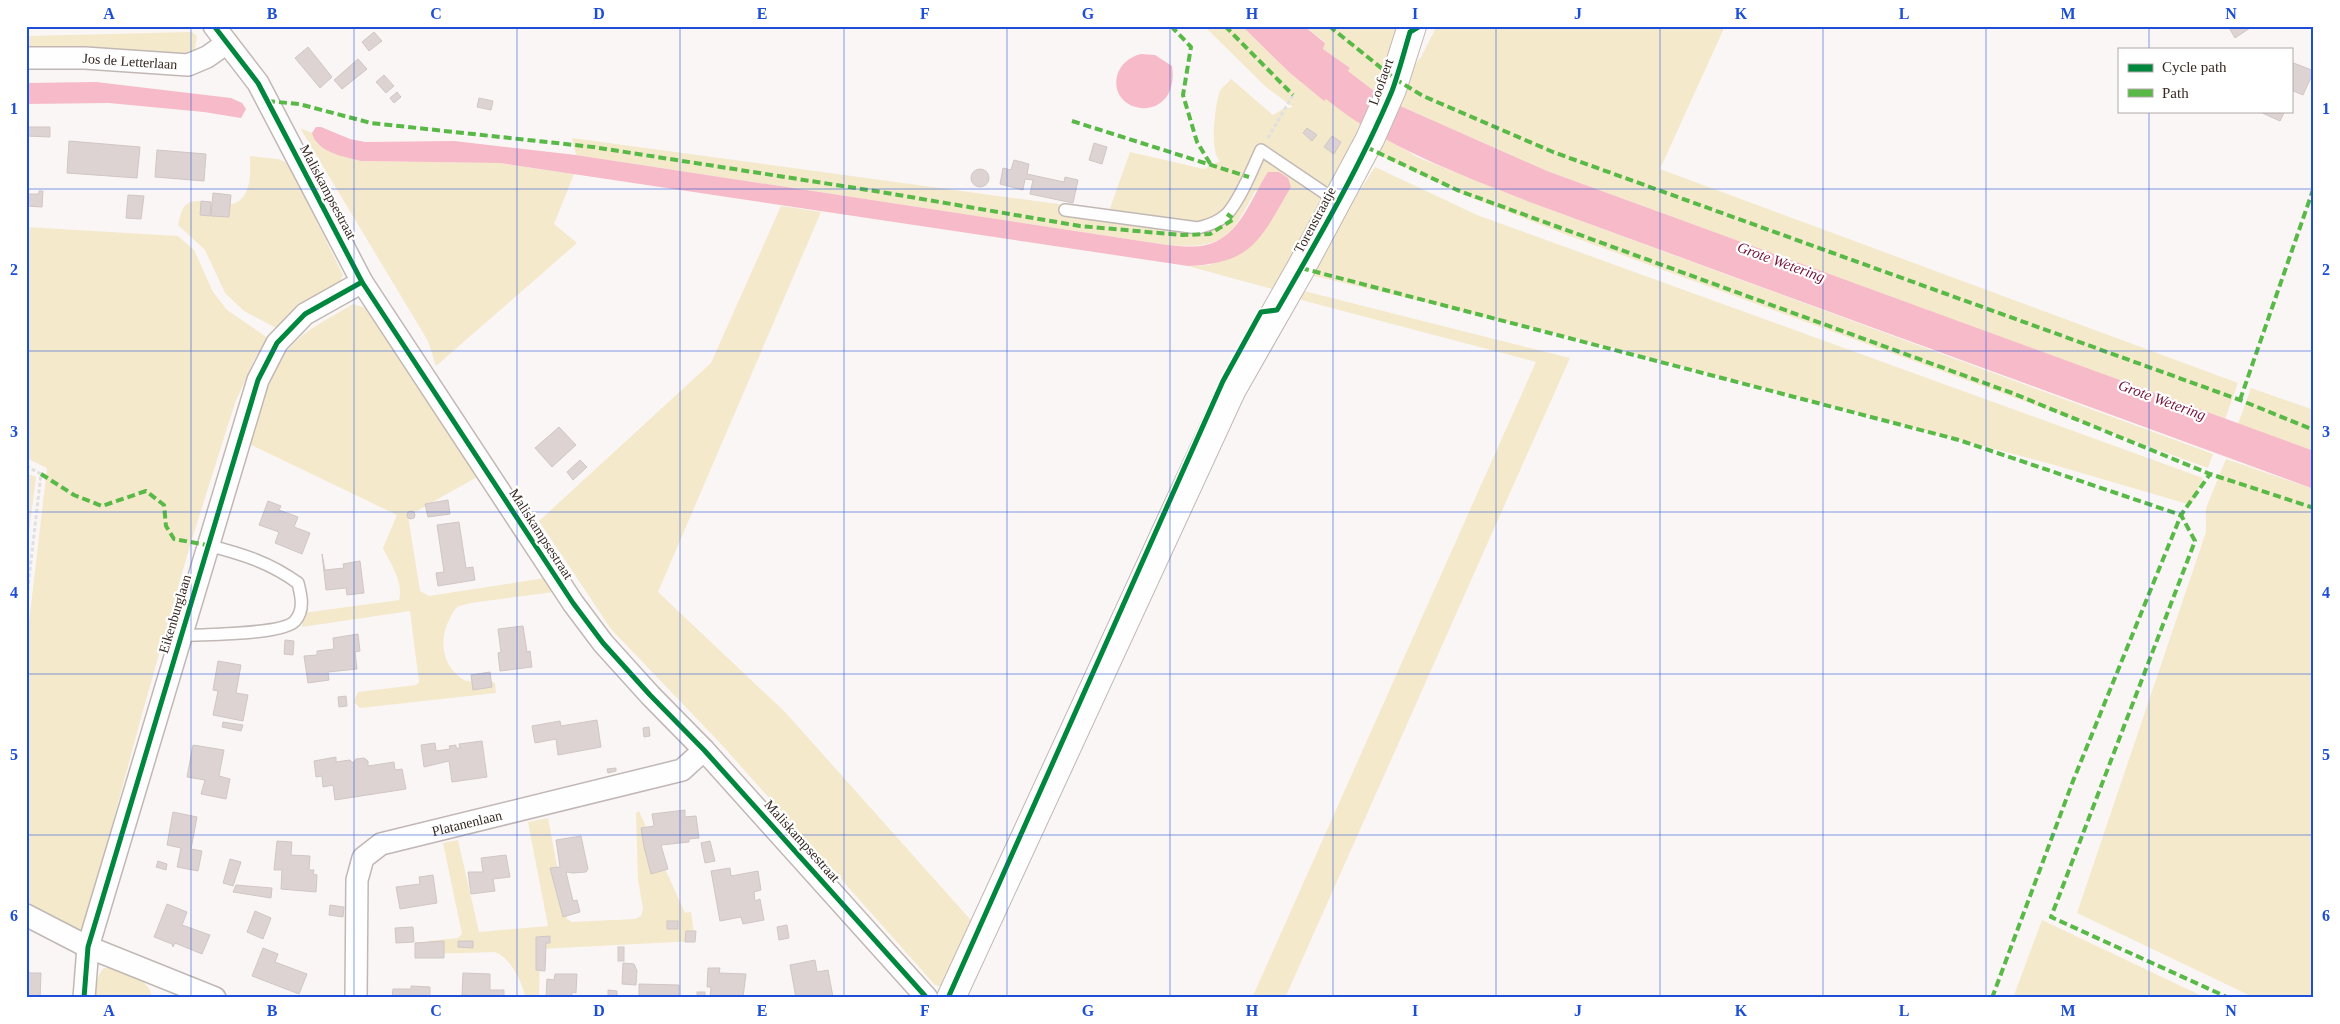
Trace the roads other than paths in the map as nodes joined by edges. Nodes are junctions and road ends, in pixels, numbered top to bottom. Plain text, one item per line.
1 (1412, 26) edge
2 (221, 34) edge
3 (26, 58) edge
4 (1370, 139) joint
5 (1338, 202) junction
6 (1065, 210) dead end
7 (362, 282) junction
8 (208, 545) junction
9 (181, 636) junction
10 (704, 750) junction
11 (26, 915) edge
12 (88, 947) junction
13 (165, 988) edge
14 (84, 998) edge
15 (215, 998) edge
16 (356, 998) edge
17 (927, 998) edge
18 (951, 998) edge

1 - 4 street, Loofaert
2 - 3 street, Jos de Letterlaan
2 - 7 street, Maliskampsestraat
4 - 5 street, Torenstraatje
5 - 6 lane
5 - 18 street, Torenstraatje
7 - 8 street, Eikenburglaan
7 - 10 street, Maliskampsestraat
8 - 9 street, Eikenburglaan
8 - 9 lane, Eikenburglaan
9 - 12 street, Eikenburglaan
10 - 16 street, Platanenlaan
10 - 17 street, Maliskampsestraat
11 - 12 street
12 - 13 street
12 - 14 street, Eikenburglaan
13 - 15 street

